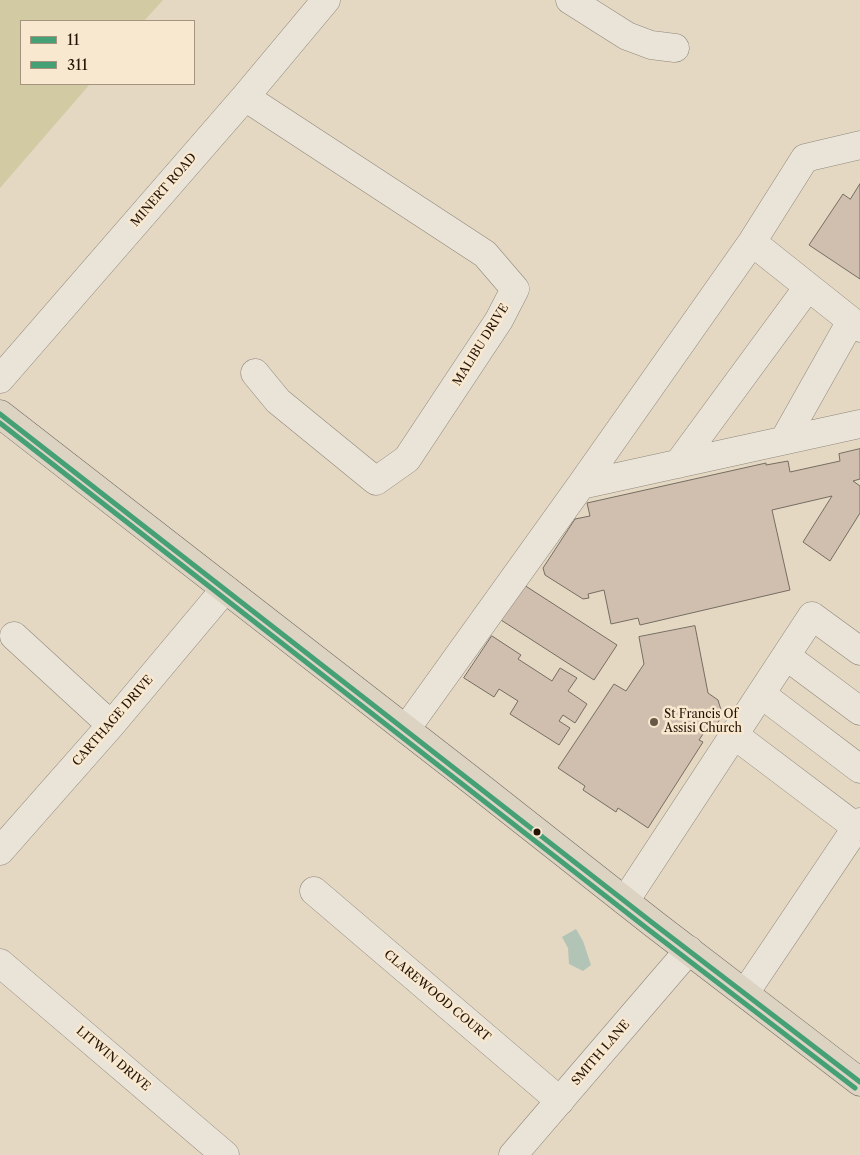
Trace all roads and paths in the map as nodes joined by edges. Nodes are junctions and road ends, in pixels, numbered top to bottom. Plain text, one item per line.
1 (326, 0) edge
2 (570, 0) edge
3 (675, 48) dead end
4 (245, 97) junction
5 (860, 145) edge
6 (752, 242) junction
7 (808, 287) junction
8 (856, 325) edge
9 (255, 373) dead end
10 (0, 379) edge
11 (0, 414) edge
12 (860, 424) edge
13 (784, 440) junction
14 (678, 464) junction
15 (581, 485) junction
16 (225, 589) junction
17 (14, 636) dead end
18 (860, 651) edge
19 (786, 656) junction
20 (760, 694) junction
21 (860, 711) edge
22 (111, 725) junction
23 (406, 729) junction
24 (733, 734) junction
25 (860, 769) edge
26 (858, 825) edge
27 (0, 851) edge
28 (314, 891) dead end
29 (625, 901) junction
30 (689, 950) junction
31 (0, 963) edge
32 (745, 993) junction
33 (860, 1082) edge
34 (560, 1101) junction
35 (225, 1155) edge
36 (513, 1155) edge

1 - 4 street, MINERT ROAD
2 - 3 street
4 - 9 street, MALIBU DRIVE
4 - 10 street, MINERT ROAD
5 - 6 street
6 - 7 street
6 - 15 street
7 - 8 street
7 - 14 street
8 - 13 street
11 - 16 main road
12 - 13 street
13 - 14 street
14 - 15 street
15 - 23 street
16 - 22 street, CARTHAGE DRIVE
16 - 23 main road
17 - 22 street
18 - 19 street
19 - 20 street
19 - 21 street
20 - 24 street
20 - 25 street
22 - 27 street, CARTHAGE DRIVE
23 - 29 main road
24 - 26 street
24 - 29 street
26 - 32 street
28 - 34 street, CLAREWOOD COURT
29 - 30 main road
30 - 32 main road
30 - 34 street, SMITH LANE
31 - 35 street, LITWIN DRIVE
32 - 33 main road
34 - 36 street, SMITH LANE

